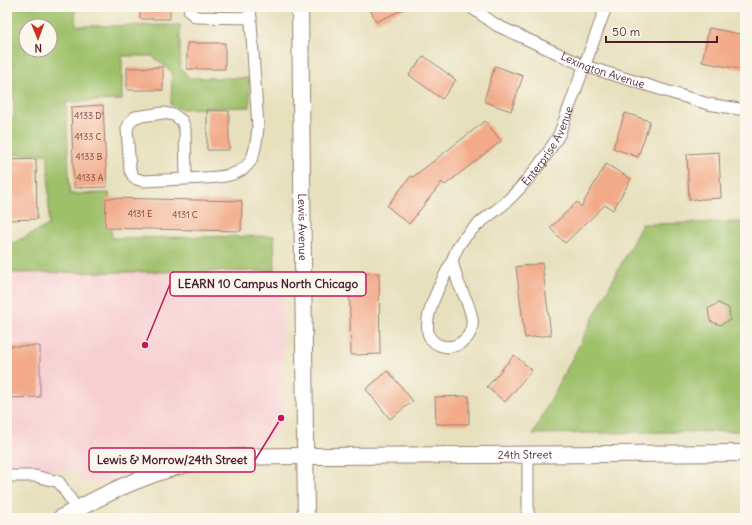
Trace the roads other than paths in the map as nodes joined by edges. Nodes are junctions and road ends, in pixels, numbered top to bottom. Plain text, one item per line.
1 (189, 7) edge
2 (300, 7) edge
3 (471, 7) edge
4 (606, 7) edge
5 (251, 12) edge
6 (585, 66) junction
7 (745, 110) edge
8 (186, 179) junction
9 (452, 261) junction
10 (745, 453) edge
11 (528, 455) junction
12 (305, 456) junction
13 (7, 476) edge
14 (78, 514) edge
15 (61, 518) edge
16 (306, 518) edge
17 (528, 518) edge

1 - 5 street
2 - 12 street, Lewis Avenue
3 - 6 street, Lexington Avenue
4 - 6 street, Enterprise Avenue
5 - 8 street
6 - 7 street, Lexington Avenue
6 - 9 street, Enterprise Avenue
8 - 8 street
9 - 9 street, Enterprise Avenue
10 - 11 street, 24th Street
11 - 12 street, 24th Street
11 - 17 street
12 - 14 street, 24th Street
12 - 16 street, Lewis Avenue
13 - 14 street
14 - 15 street, 24th Street

